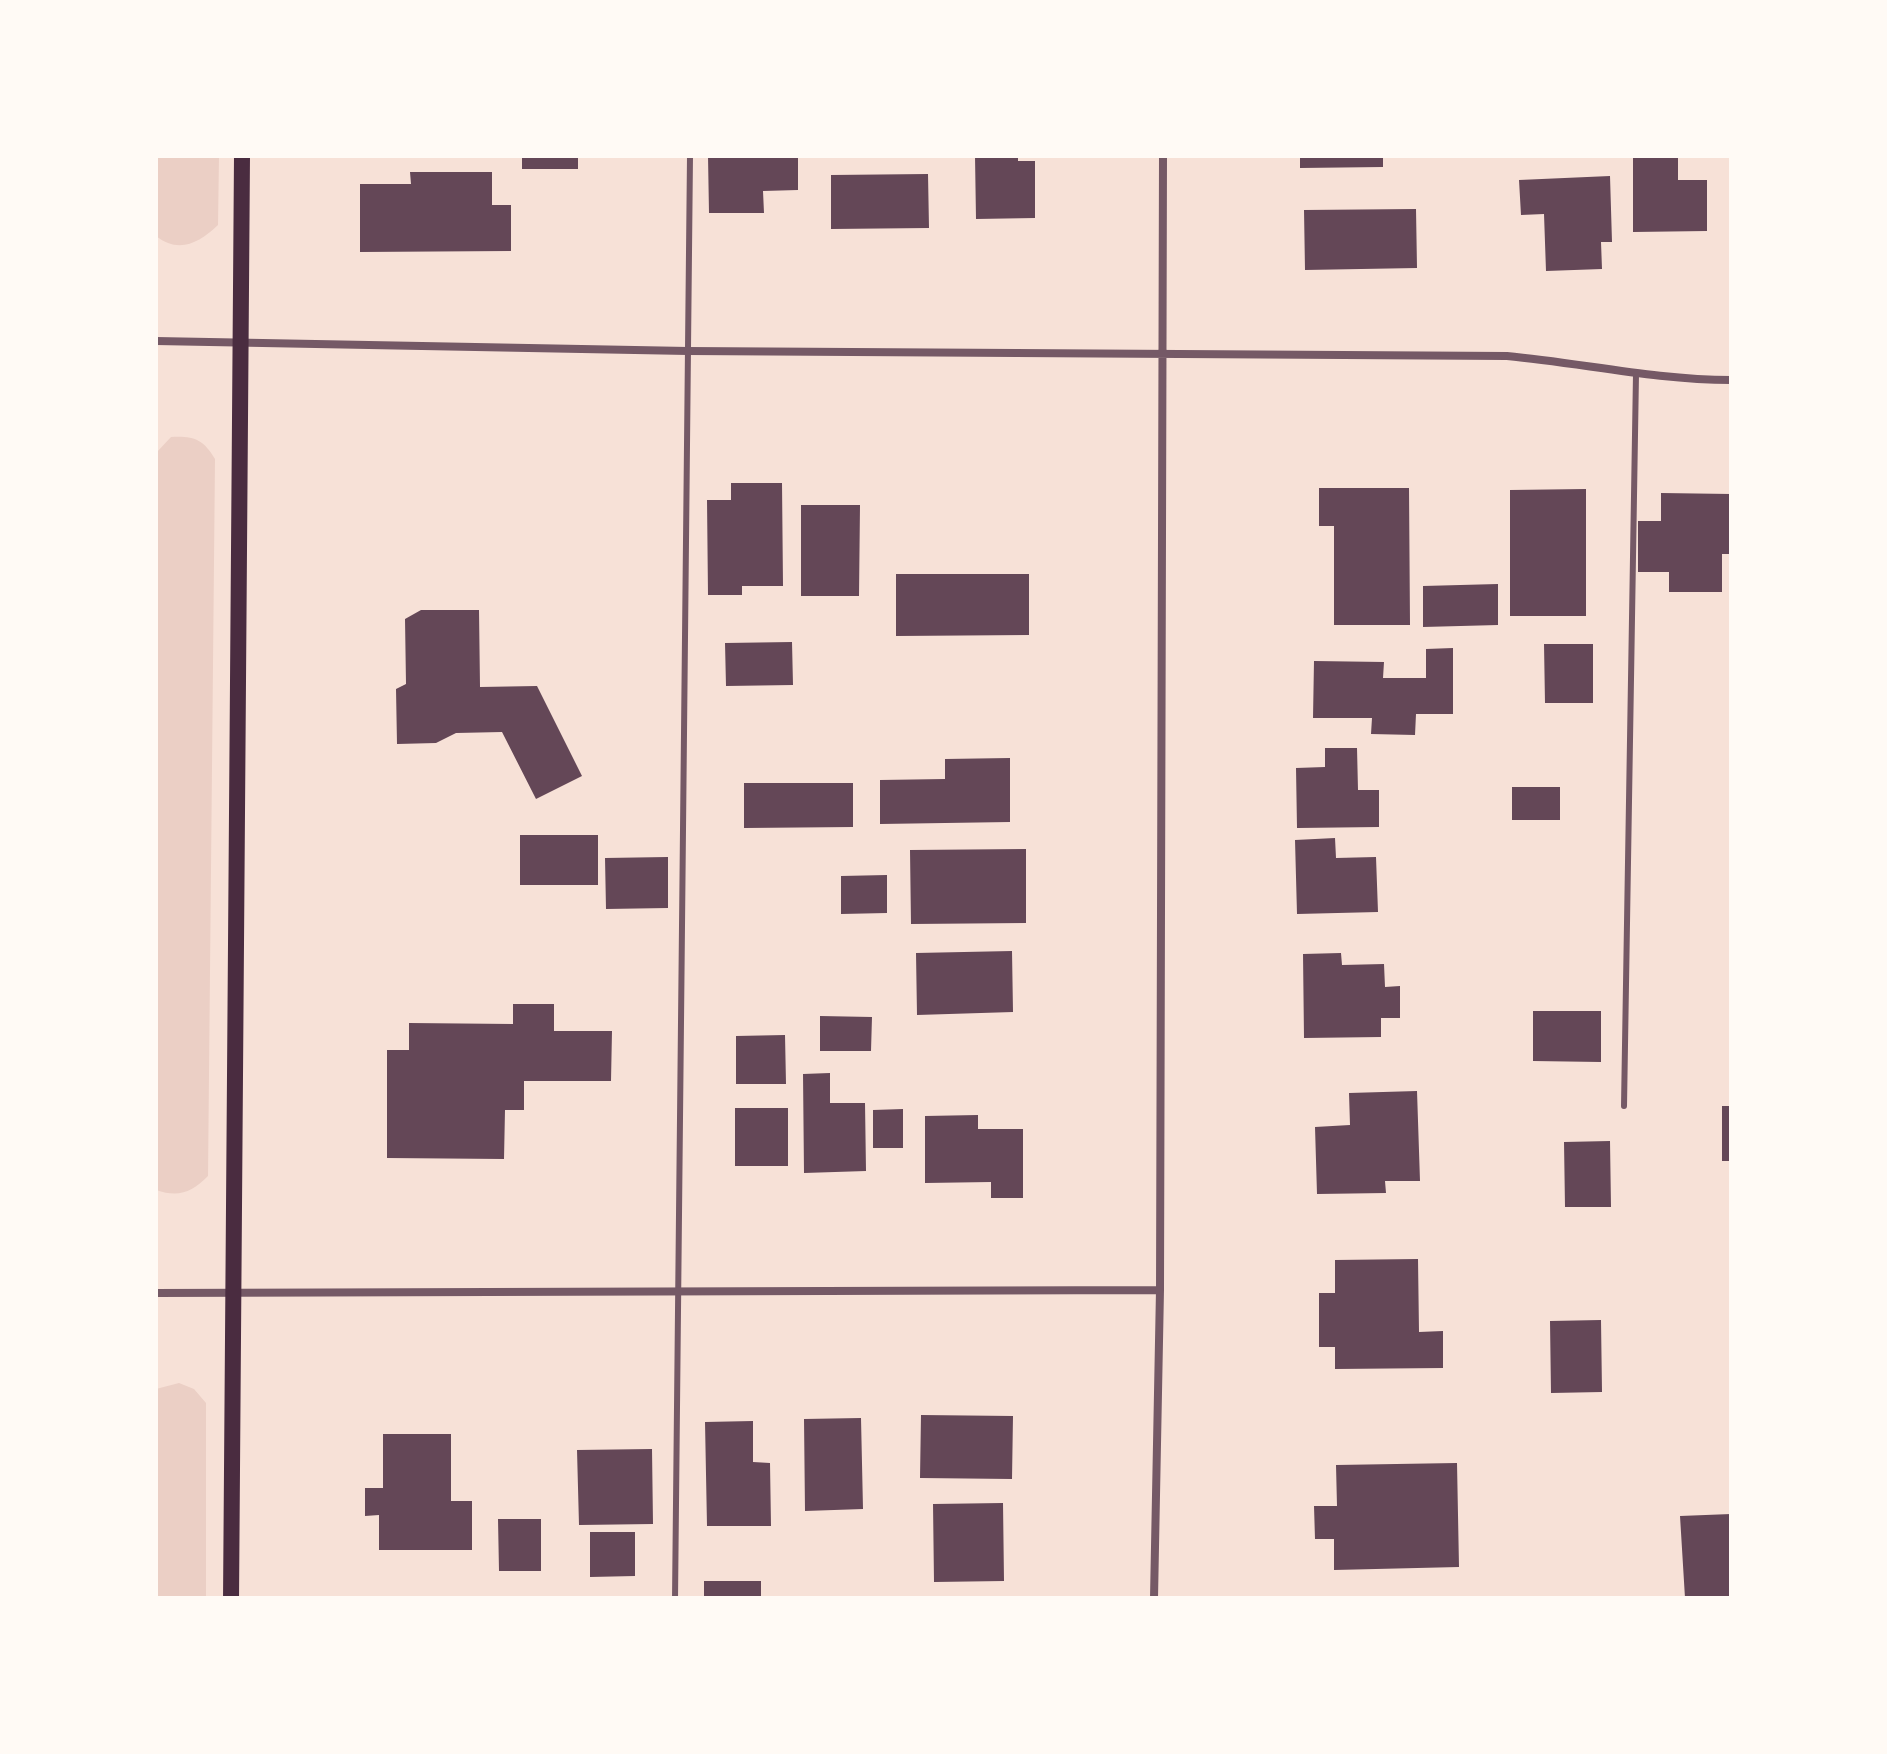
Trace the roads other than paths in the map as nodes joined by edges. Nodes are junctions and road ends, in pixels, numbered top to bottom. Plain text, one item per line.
1 (242, 156) edge
2 (690, 156) edge
3 (1163, 156) edge
4 (156, 341) edge
5 (240, 342) junction
6 (688, 351) junction
7 (1161, 353) junction
8 (1636, 374) junction
9 (1731, 380) edge
10 (1624, 1106) dead end
11 (677, 1289) junction
12 (1160, 1290) junction
13 (156, 1293) edge
14 (233, 1293) junction
15 (231, 1598) edge
16 (675, 1598) edge
17 (1154, 1598) edge

1 - 5 main road
2 - 6 lane
3 - 7 street
4 - 5 street
5 - 6 street
5 - 14 main road
6 - 7 street
6 - 11 lane
7 - 8 street
7 - 12 street
8 - 9 street
8 - 10 lane
11 - 12 street
11 - 14 street
11 - 16 lane
12 - 17 street
13 - 14 street
14 - 15 main road

